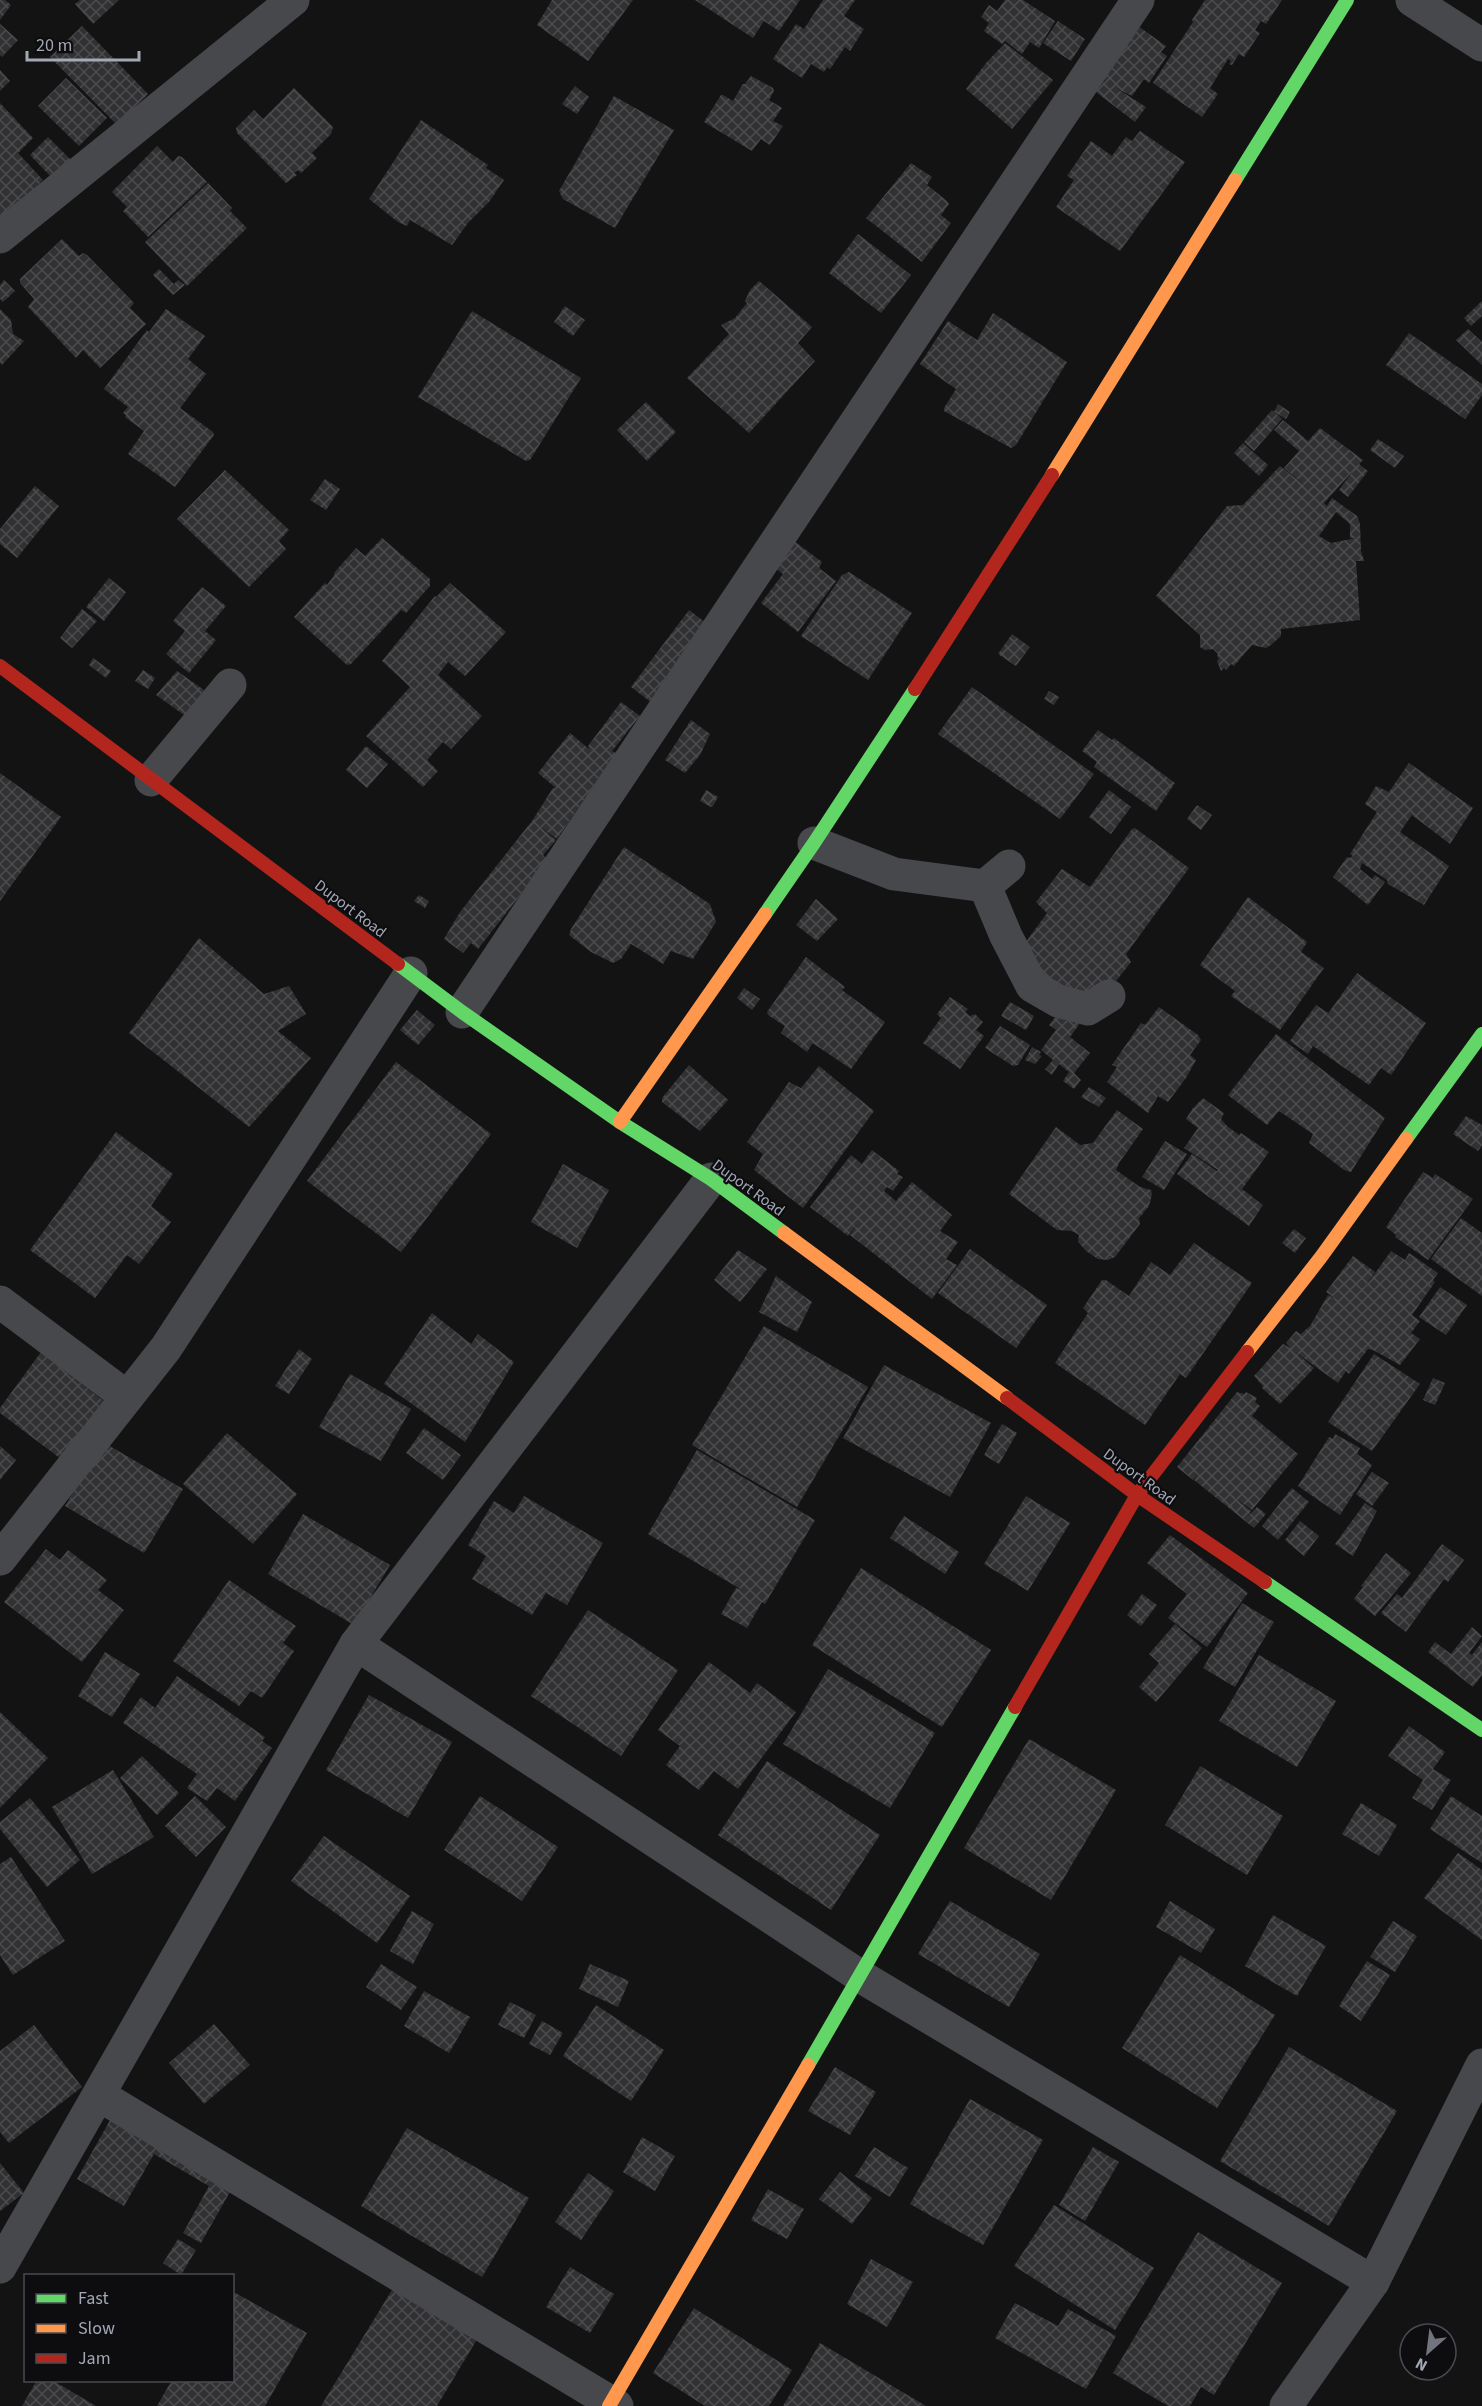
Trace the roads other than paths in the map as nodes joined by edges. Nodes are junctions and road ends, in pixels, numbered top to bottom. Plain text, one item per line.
1 (293, 0) edge
2 (1138, 0) edge
3 (1347, 0) edge
4 (1412, 0) edge
5 (1482, 45) edge
6 (0, 237) edge
7 (0, 666) edge
8 (230, 685) dead end
9 (151, 780) junction
10 (814, 843) junction
11 (411, 973) junction
12 (1109, 996) dead end
13 (462, 1012) junction
14 (1482, 1034) edge
15 (620, 1122) junction
16 (711, 1179) junction
17 (0, 1302) edge
18 (127, 1397) junction
19 (1137, 1495) junction
20 (0, 1559) edge
21 (356, 1644) junction
22 (1482, 1730) edge
23 (860, 1976) junction
24 (1482, 2065) edge
25 (99, 2095) junction
26 (0, 2267) edge
27 (1373, 2282) junction
28 (612, 2405) edge
29 (1286, 2406) edge

1 - 6 street
2 - 13 street
3 - 10 street
4 - 5 street
7 - 9 street, Duport Road
8 - 9 street
9 - 11 street, Duport Road
10 - 12 street
10 - 15 street
11 - 13 street, Duport Road
11 - 18 street
13 - 15 street, Duport Road
14 - 19 street
15 - 16 street, Duport Road
16 - 19 street, Duport Road
16 - 21 street
17 - 18 street
18 - 20 street
19 - 22 street, Duport Road
19 - 23 street
21 - 23 street
21 - 25 street
23 - 27 street
23 - 28 street
24 - 27 street
25 - 26 street
25 - 28 street
27 - 29 street

